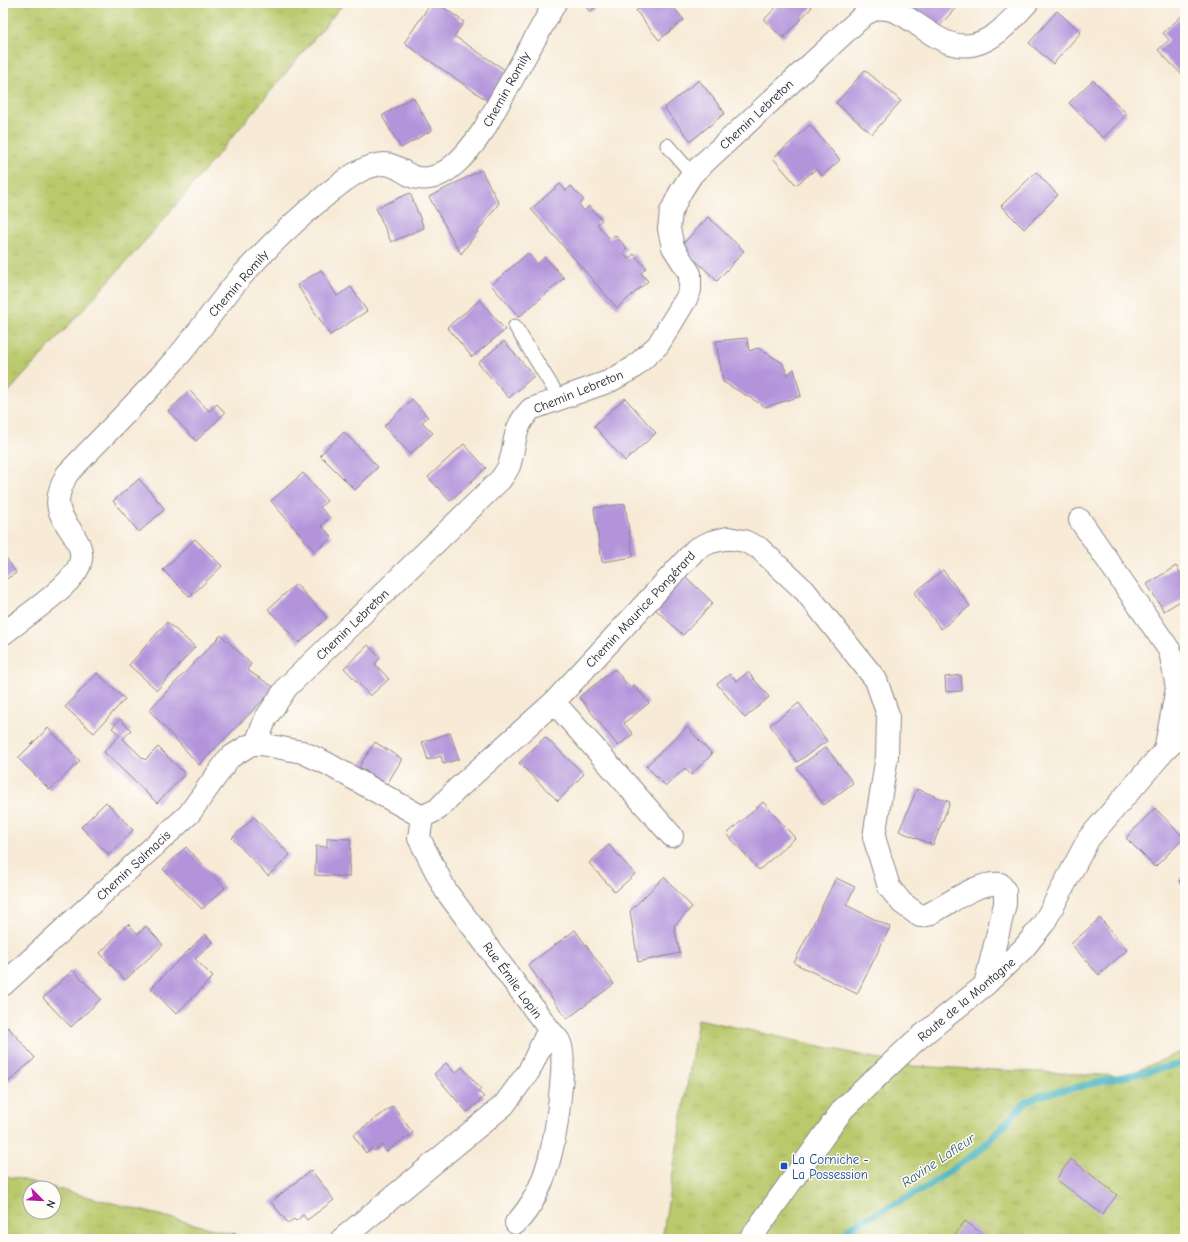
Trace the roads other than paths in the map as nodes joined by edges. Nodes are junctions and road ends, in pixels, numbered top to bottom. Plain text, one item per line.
1 (555, 3) edge
2 (1027, 3) edge
3 (865, 8) edge
4 (667, 145) dead end
5 (692, 174) junction
6 (515, 326) dead end
7 (560, 399) junction
8 (1080, 520) dead end
9 (3, 634) edge
10 (554, 702) junction
11 (1185, 731) edge
12 (1185, 741) edge
13 (256, 743) junction
14 (1165, 750) junction
15 (422, 818) junction
16 (672, 836) dead end
17 (3, 985) edge
18 (986, 985) junction
19 (549, 1029) junction
20 (516, 1223) dead end
21 (342, 1239) edge
22 (750, 1239) edge

1 - 9 street, Chemin Romily
2 - 3 street, Chemin Lebreton
3 - 5 street, Chemin Lebreton
4 - 5 lane
5 - 7 street, Chemin Lebreton
6 - 7 lane
7 - 13 street, Chemin Lebreton
8 - 14 street
10 - 15 street, Chemin Maurice Pongérard
10 - 16 street
10 - 18 street, Chemin Maurice Pongérard
11 - 14 street, Route de la Montagne
12 - 14 street
13 - 15 street
13 - 17 street, Chemin Salmacis
14 - 18 street, Route de la Montagne
15 - 19 street, Rue Émile Lopin
18 - 22 street, Route de la Montagne
19 - 20 street
19 - 21 street, Rue Émile Lopin

